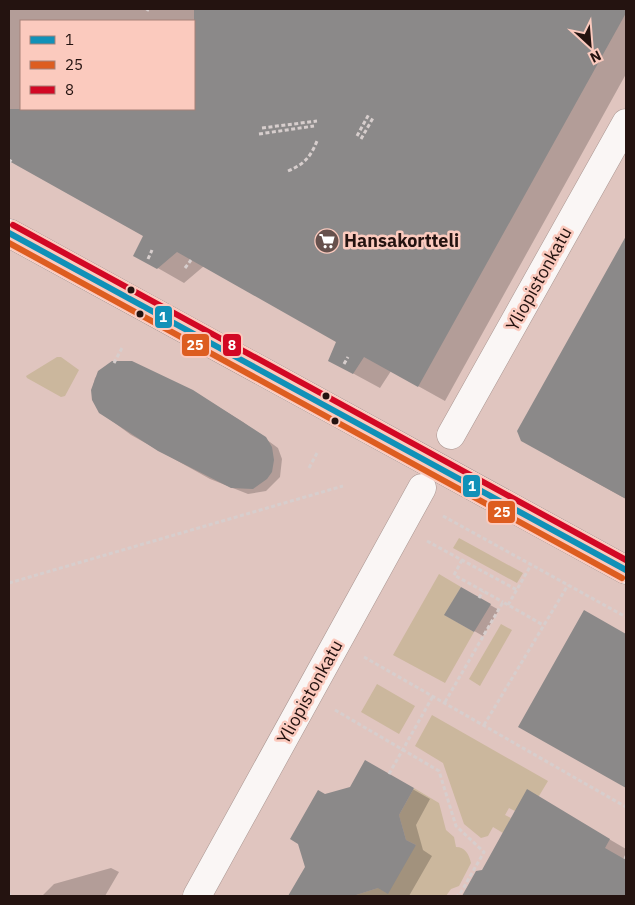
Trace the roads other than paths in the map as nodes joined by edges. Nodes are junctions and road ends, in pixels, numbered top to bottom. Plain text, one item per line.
1 (626, 123) edge
2 (9, 233) edge
3 (451, 435) dead end
4 (422, 488) dead end
5 (626, 570) edge
6 (197, 896) edge

1 - 3 street, Yliopistonkatu
2 - 5 street
4 - 6 street, Yliopistonkatu

